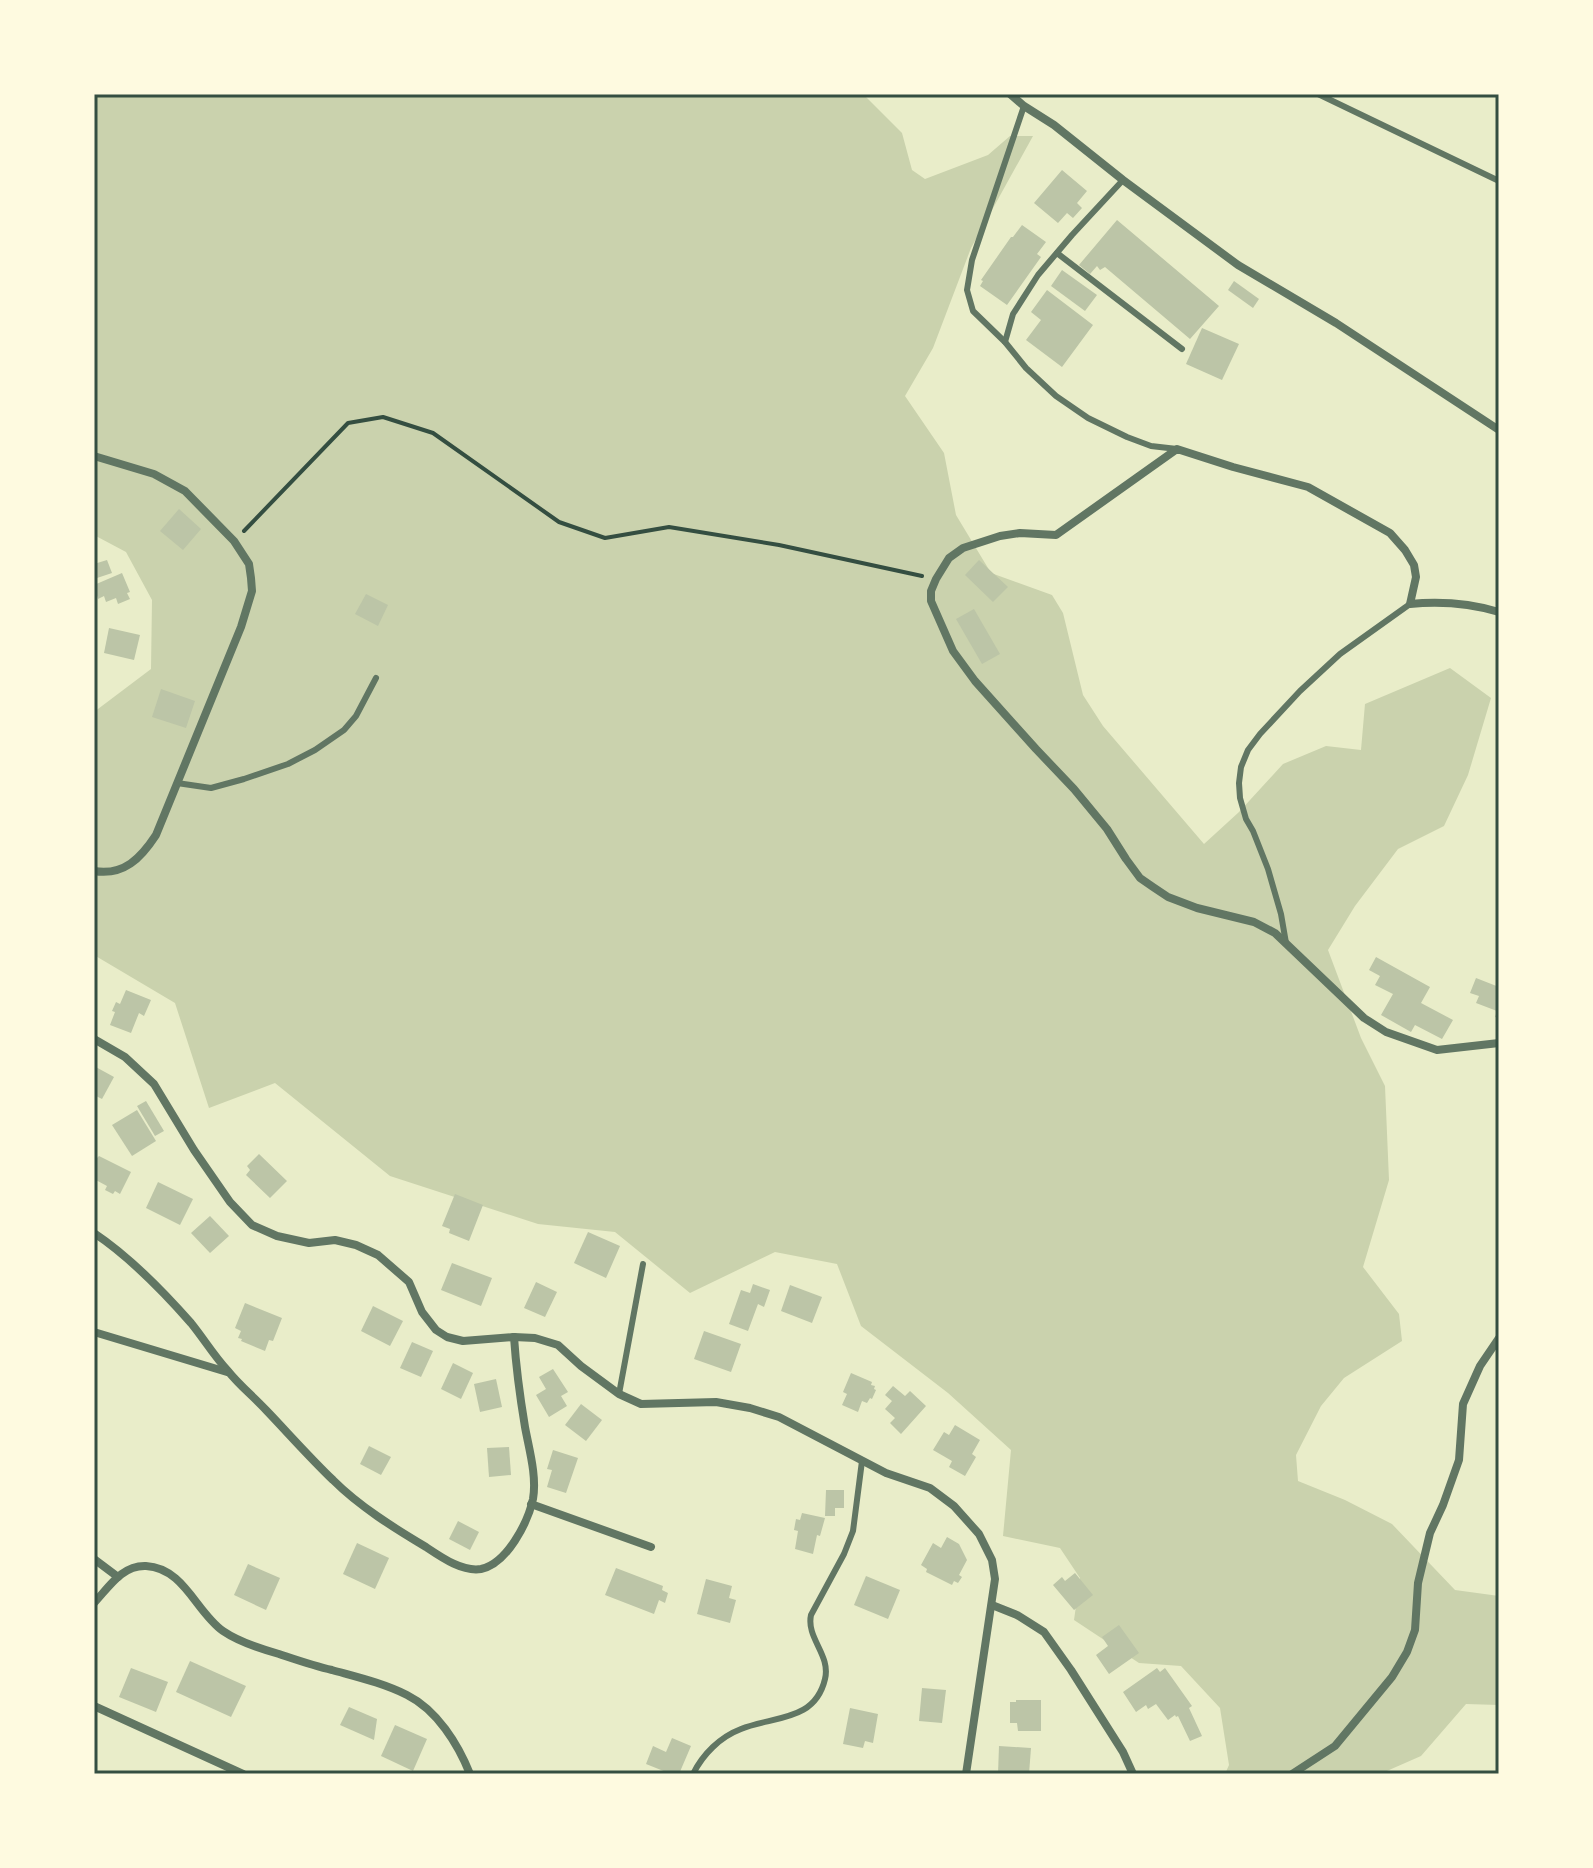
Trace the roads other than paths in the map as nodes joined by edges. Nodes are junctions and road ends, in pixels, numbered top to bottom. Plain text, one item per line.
1 (1010, 94) edge
2 (1318, 94) edge
3 (1024, 106) junction
4 (1123, 180) junction
5 (1499, 181) edge
6 (1057, 253) junction
7 (1005, 342) junction
8 (1182, 349) dead end
9 (1499, 430) edge
10 (1177, 449) junction
11 (94, 456) edge
12 (1410, 604) junction
13 (1499, 612) edge
14 (376, 678) dead end
15 (177, 783) junction
16 (94, 871) edge
17 (1286, 943) junction
18 (94, 1039) edge
19 (1499, 1043) edge
20 (94, 1233) edge
21 (643, 1264) dead end
22 (94, 1332) edge
23 (514, 1337) junction
24 (1499, 1338) edge
25 (228, 1372) junction
26 (619, 1394) junction
27 (862, 1461) junction
28 (531, 1504) junction
29 (651, 1547) dead end
30 (94, 1559) edge
31 (118, 1577) junction
32 (94, 1603) edge
33 (992, 1605) junction
34 (94, 1706) edge
35 (243, 1774) edge
36 (470, 1774) edge
37 (693, 1774) edge
38 (966, 1774) edge
39 (1133, 1774) edge
40 (1292, 1774) edge

1 - 3 street
2 - 5 lane
3 - 4 street
3 - 7 lane
4 - 6 lane
4 - 9 street
6 - 7 lane
6 - 8 lane
7 - 10 lane
10 - 12 street
10 - 17 street
11 - 15 street
12 - 13 street
12 - 17 lane
14 - 15 lane
15 - 16 street
17 - 19 street
18 - 23 street
20 - 25 street
21 - 26 lane
22 - 25 street
23 - 26 street
23 - 28 street
24 - 40 street
25 - 28 street
26 - 27 street
27 - 33 street
27 - 37 lane
28 - 29 street
30 - 31 street
31 - 32 street
31 - 36 street
33 - 38 street
33 - 39 street
34 - 35 street

